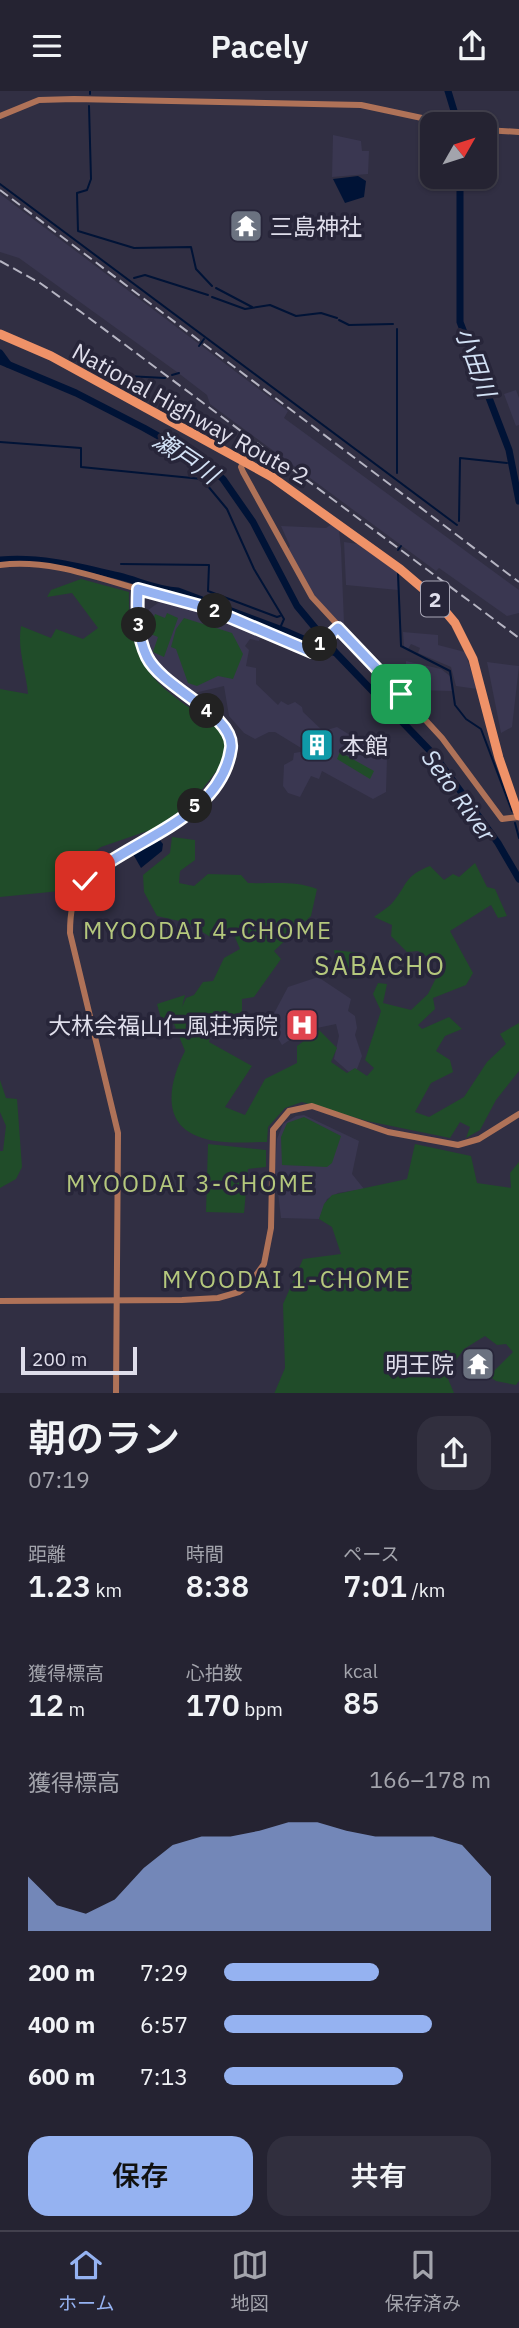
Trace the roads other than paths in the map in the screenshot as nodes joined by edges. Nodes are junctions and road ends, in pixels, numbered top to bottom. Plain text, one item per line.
1 (74, 95) edge
2 (0, 116) edge
3 (420, 118) edge
4 (497, 131) edge
5 (519, 132) edge
6 (0, 329) edge
7 (0, 334) edge
8 (245, 459) junction
9 (0, 565) edge
10 (138, 589) junction
11 (337, 629) junction
12 (519, 804) edge
13 (519, 816) edge
14 (519, 1114) edge
15 (117, 1300) junction
16 (0, 1301) edge
17 (116, 1393) edge

1 - 2 street
1 - 3 street
4 - 5 street
6 - 8 highway, National Highway Route 2 / 2
7 - 8 highway, National Highway Route 2 / 2
8 - 11 street
8 - 12 highway, National Highway Route 2 / 2
8 - 13 highway, National Highway Route 2 / 2
9 - 10 street
10 - 11 street
10 - 15 street
11 - 13 street
14 - 15 street
15 - 16 street
15 - 17 street

